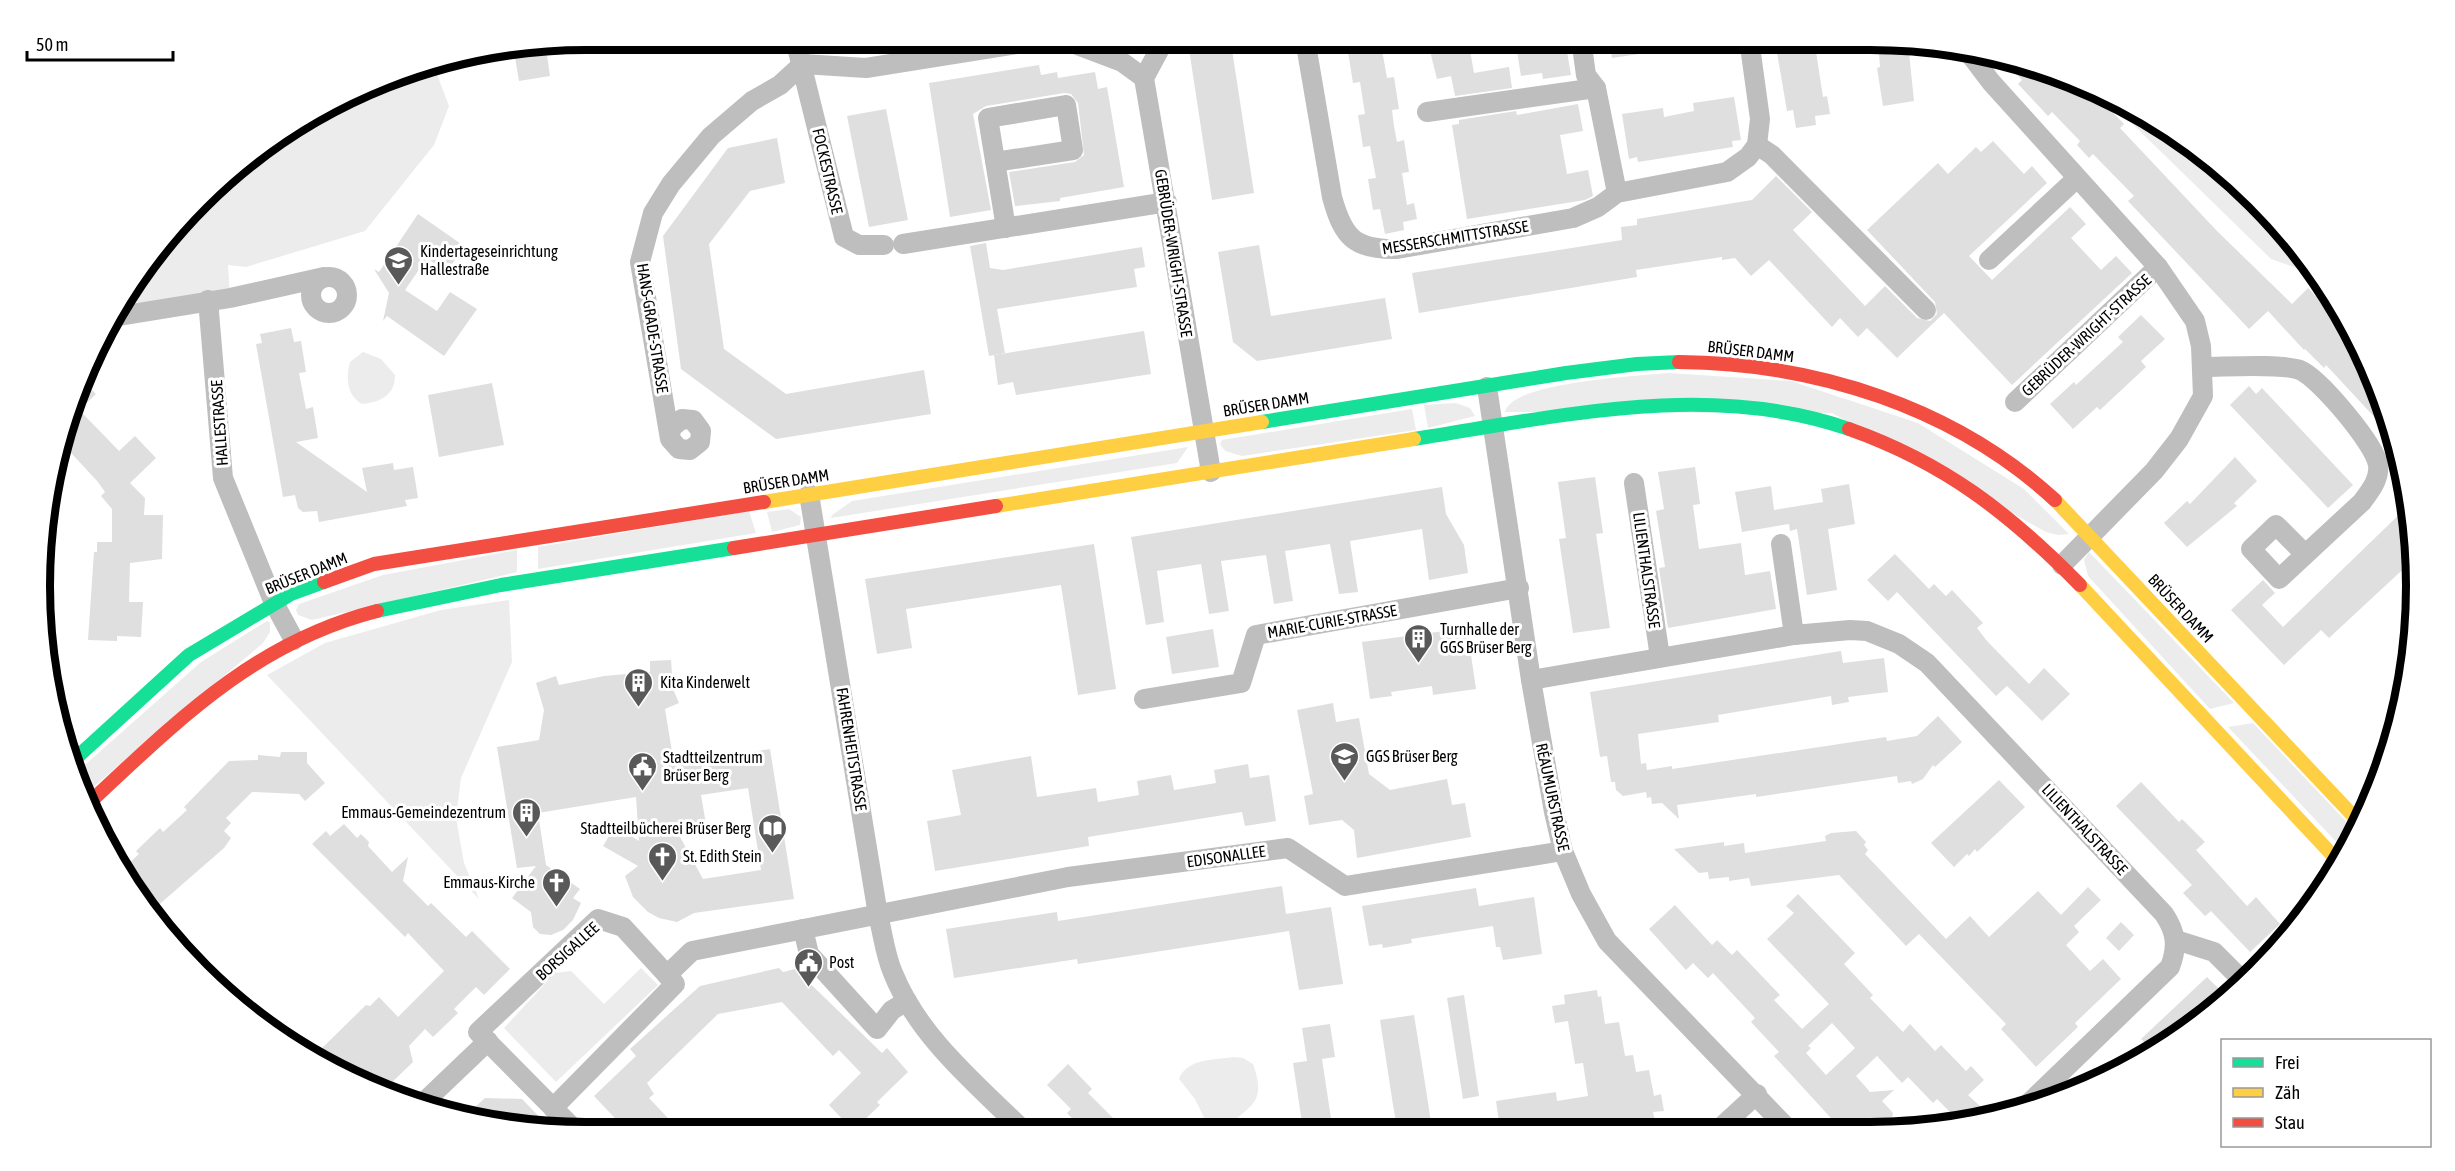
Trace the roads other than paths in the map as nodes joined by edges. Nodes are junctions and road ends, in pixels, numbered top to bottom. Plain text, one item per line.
1 (799, 50) edge
2 (980, 50) edge
3 (1090, 50) edge
4 (1159, 50) edge
5 (1307, 50) edge
6 (1583, 50) edge
7 (1751, 50) edge
8 (1974, 60) edge
9 (803, 64) junction
10 (1144, 78) junction
11 (1596, 88) junction
12 (1427, 112) dead end
13 (1758, 145) junction
14 (995, 162) junction
15 (2078, 178) junction
16 (1617, 193) junction
17 (1167, 202) junction
18 (1006, 228) junction
19 (1989, 260) dead end
20 (2158, 267) junction
21 (324, 277) dead end
22 (208, 300) junction
23 (1926, 310) dead end
24 (123, 314) edge
25 (2203, 367) junction
26 (1487, 387) junction
27 (2014, 402) dead end
28 (1492, 428) junction
29 (1204, 431) junction
30 (670, 439) dead end
31 (1211, 472) junction
32 (1634, 483) dead end
33 (809, 494) junction
34 (817, 535) junction
35 (2091, 536) junction
36 (1781, 544) dead end
37 (2305, 554) dead end
38 (2062, 565) junction
39 (1519, 588) junction
40 (274, 603) junction
41 (1794, 635) junction
42 (294, 640) junction
43 (1660, 657) junction
44 (1531, 680) junction
45 (1144, 699) dead end
46 (78, 757) edge
47 (94, 799) edge
48 (2353, 816) edge
49 (1563, 851) junction
50 (2333, 856) edge
51 (878, 915) junction
52 (803, 929) junction
53 (2176, 940) junction
54 (667, 975) junction
55 (2237, 975) edge
56 (907, 1001) junction
57 (488, 1041) junction
58 (1757, 1094) junction
59 (2038, 1094) edge
60 (429, 1098) edge
61 (554, 1108) junction
62 (566, 1120) edge
63 (1014, 1121) edge
64 (1728, 1121) edge
65 (1781, 1121) edge

1 - 9 street, FOCKESTRASSE
2 - 9 street
3 - 10 street
4 - 10 street
5 - 16 street, MESSERSCHMITTSTRASSE
6 - 11 street
7 - 13 street
8 - 15 street, GEBRÜDER-WRIGHT-STRASSE
9 - 18 street, FOCKESTRASSE
9 - 30 street, HANS-GRADE-STRASSE
10 - 17 street, GEBRÜDER-WRIGHT-STRASSE
11 - 12 street
11 - 16 street
13 - 16 street, MESSERSCHMITTSTRASSE
13 - 23 street
14 - 14 street
14 - 18 street
15 - 19 street
15 - 20 street, GEBRÜDER-WRIGHT-STRASSE
17 - 18 street, FOCKESTRASSE
17 - 29 street, GEBRÜDER-WRIGHT-STRASSE
20 - 25 street, GEBRÜDER-WRIGHT-STRASSE
20 - 27 street, GEBRÜDER-WRIGHT-STRASSE
21 - 22 street
22 - 24 street
22 - 40 street, HALLESTRASSE
25 - 35 street, GEBRÜDER-WRIGHT-STRASSE
25 - 37 street
26 - 28 street, RÉAUMURSTRASSE
26 - 29 street, BRÜSER DAMM
26 - 35 street, BRÜSER DAMM
28 - 31 street
28 - 38 street
28 - 39 street, RÉAUMURSTRASSE
29 - 31 street, GEBRÜDER-WRIGHT-STRASSE
29 - 33 street, BRÜSER DAMM
31 - 34 street
32 - 43 street, LILIENTHALSTRASSE
33 - 34 street, FAHRENHEITSTRASSE
33 - 40 street, BRÜSER DAMM
34 - 42 street
34 - 51 street, FAHRENHEITSTRASSE
35 - 38 street, GEBRÜDER-WRIGHT-STRASSE
35 - 48 street, BRÜSER DAMM
36 - 41 street
38 - 50 street
39 - 44 street, RÉAUMURSTRASSE
39 - 45 street, MARIE-CURIE-STRASSE
40 - 42 street, HALLESTRASSE
40 - 46 street, BRÜSER DAMM
41 - 43 street, LILIENTHALSTRASSE
41 - 53 street, LILIENTHALSTRASSE
42 - 47 street
43 - 44 street, LILIENTHALSTRASSE
44 - 49 street, RÉAUMURSTRASSE
49 - 51 street, EDISONALLEE
49 - 58 street, RÉAUMURSTRASSE
51 - 52 street
51 - 56 street, FAHRENHEITSTRASSE
52 - 54 street
52 - 56 street
53 - 55 street
53 - 59 street
54 - 57 street, BORSIGALLEE
54 - 61 street
56 - 63 street, FAHRENHEITSTRASSE
57 - 60 street
57 - 61 street
58 - 64 street
58 - 65 street, RÉAUMURSTRASSE
61 - 62 street

